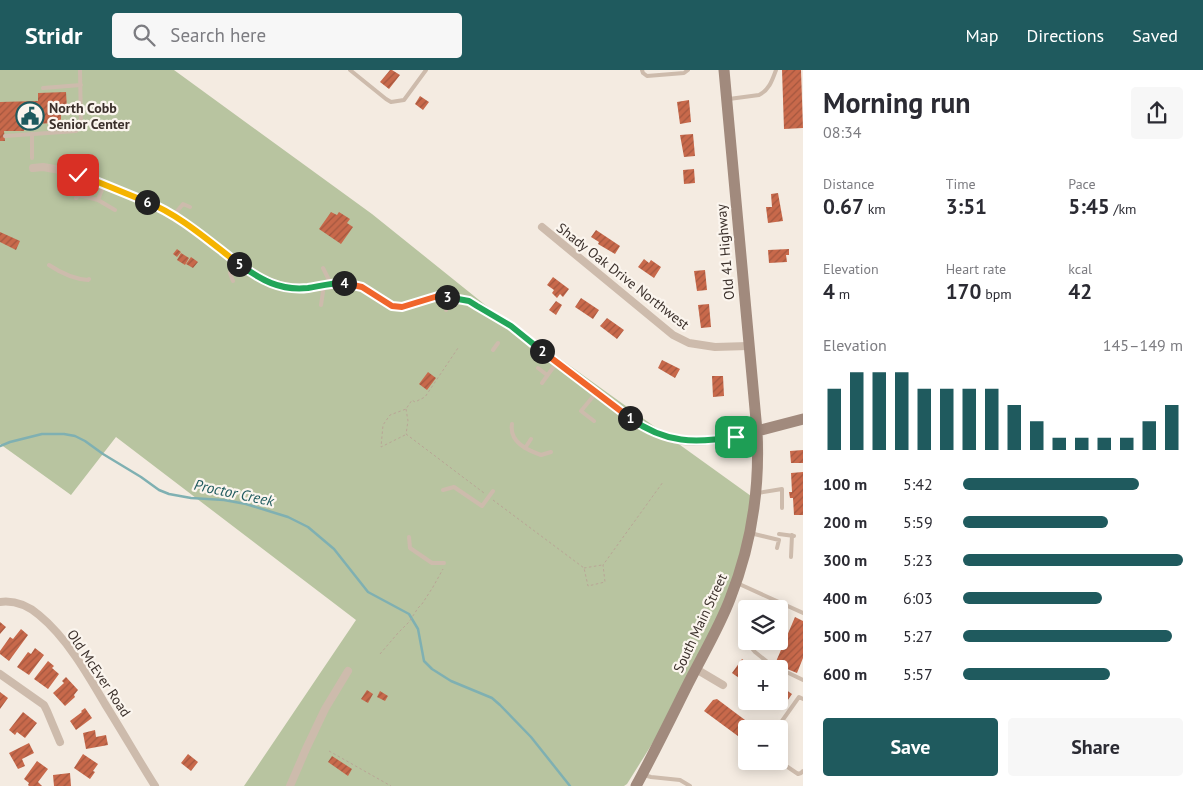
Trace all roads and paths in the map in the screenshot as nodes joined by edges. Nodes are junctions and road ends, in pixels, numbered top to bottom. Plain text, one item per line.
1 (80, 70) edge
2 (350, 70) edge
3 (426, 70) edge
4 (642, 70) edge
5 (688, 70) edge
6 (724, 70) edge
7 (776, 70) edge
8 (81, 85) junction
9 (43, 88) dead end
10 (727, 99) junction
11 (32, 134) junction
12 (5, 136) dead end
13 (32, 158) dead end
14 (33, 168) dead end
15 (104, 184) junction
16 (76, 198) dead end
17 (98, 200) junction
18 (190, 207) dead end
19 (115, 210) dead end
20 (173, 216) junction
21 (542, 228) dead end
22 (235, 260) junction
23 (49, 265) dead end
24 (323, 268) dead end
25 (89, 279) dead end
26 (233, 282) dead end
27 (327, 285) junction
28 (444, 296) junction
29 (322, 305) dead end
30 (446, 310) dead end
31 (498, 343) dead end
32 (748, 346) junction
33 (458, 348) dead end
34 (493, 350) dead end
35 (557, 362) junction
36 (538, 368) dead end
37 (548, 375) junction
38 (542, 382) dead end
39 (596, 393) junction
40 (406, 409) junction
41 (803, 419) edge
42 (594, 420) dead end
43 (512, 424) dead end
44 (757, 431) junction
45 (406, 434) junction
46 (531, 439) dead end
47 (525, 448) junction
48 (551, 452) dead end
49 (663, 482) dead end
50 (443, 490) dead end
51 (493, 491) dead end
52 (755, 493) junction
53 (489, 497) junction
54 (782, 508) dead end
55 (749, 533) junction
56 (779, 534) dead end
57 (409, 537) dead end
58 (777, 548) dead end
59 (791, 557) dead end
60 (444, 564) joint
61 (603, 565) junction
62 (584, 568) junction
63 (736, 582) junction
64 (0, 602) edge
65 (803, 613) edge
66 (753, 650) edge
67 (380, 654) dead end
68 (696, 669) junction
69 (348, 671) dead end
70 (0, 674) edge
71 (803, 680) edge
72 (722, 686) dead end
73 (803, 691) edge
74 (801, 698) edge
75 (783, 720) edge
76 (60, 742) dead end
77 (329, 751) dead end
78 (788, 768) edge
79 (802, 773) edge
80 (642, 774) junction
81 (155, 786) edge
82 (290, 786) edge
83 (391, 786) edge
84 (636, 786) edge
85 (690, 786) edge

1 - 8 lane
2 - 3 lane
4 - 5 lane
6 - 10 main road, Old 41 Highway
7 - 10 lane
8 - 9 lane
8 - 11 lane
10 - 32 main road, Old 41 Highway
11 - 12 lane
11 - 13 lane
14 - 15 street
15 - 17 lane
15 - 20 street
16 - 17 lane
17 - 19 lane
18 - 20 lane
20 - 22 street
21 - 32 street, Shady Oak Drive Northwest
22 - 26 lane
22 - 27 street
23 - 25 lane
24 - 27 lane
27 - 28 street
27 - 29 lane
28 - 30 lane
28 - 35 street
31 - 34 lane
32 - 44 main road, Old 41 Highway
33 - 40 path
35 - 37 lane
35 - 39 street
36 - 37 lane
37 - 38 lane
39 - 42 lane
39 - 44 street
40 - 45 path
40 - 45 path
41 - 44 main road
43 - 47 lane
44 - 52 main road, South Main Street
45 - 53 path
46 - 47 lane
47 - 48 lane
49 - 61 path
50 - 53 lane
51 - 53 lane
52 - 54 lane
52 - 55 main road, South Main Street
53 - 62 path
55 - 58 lane
55 - 63 main road, South Main Street
56 - 59 lane
57 - 60 lane
60 - 67 path
61 - 62 path
61 - 62 path
63 - 65 lane
63 - 68 main road, South Main Street
64 - 81 street, Old McEver Road
66 - 71 lane
68 - 72 street
68 - 80 main road, South Main Street
69 - 82 street
70 - 76 street
73 - 74 lane
74 - 75 lane
77 - 83 path
78 - 79 lane
80 - 84 main road, South Main Street
80 - 85 lane

